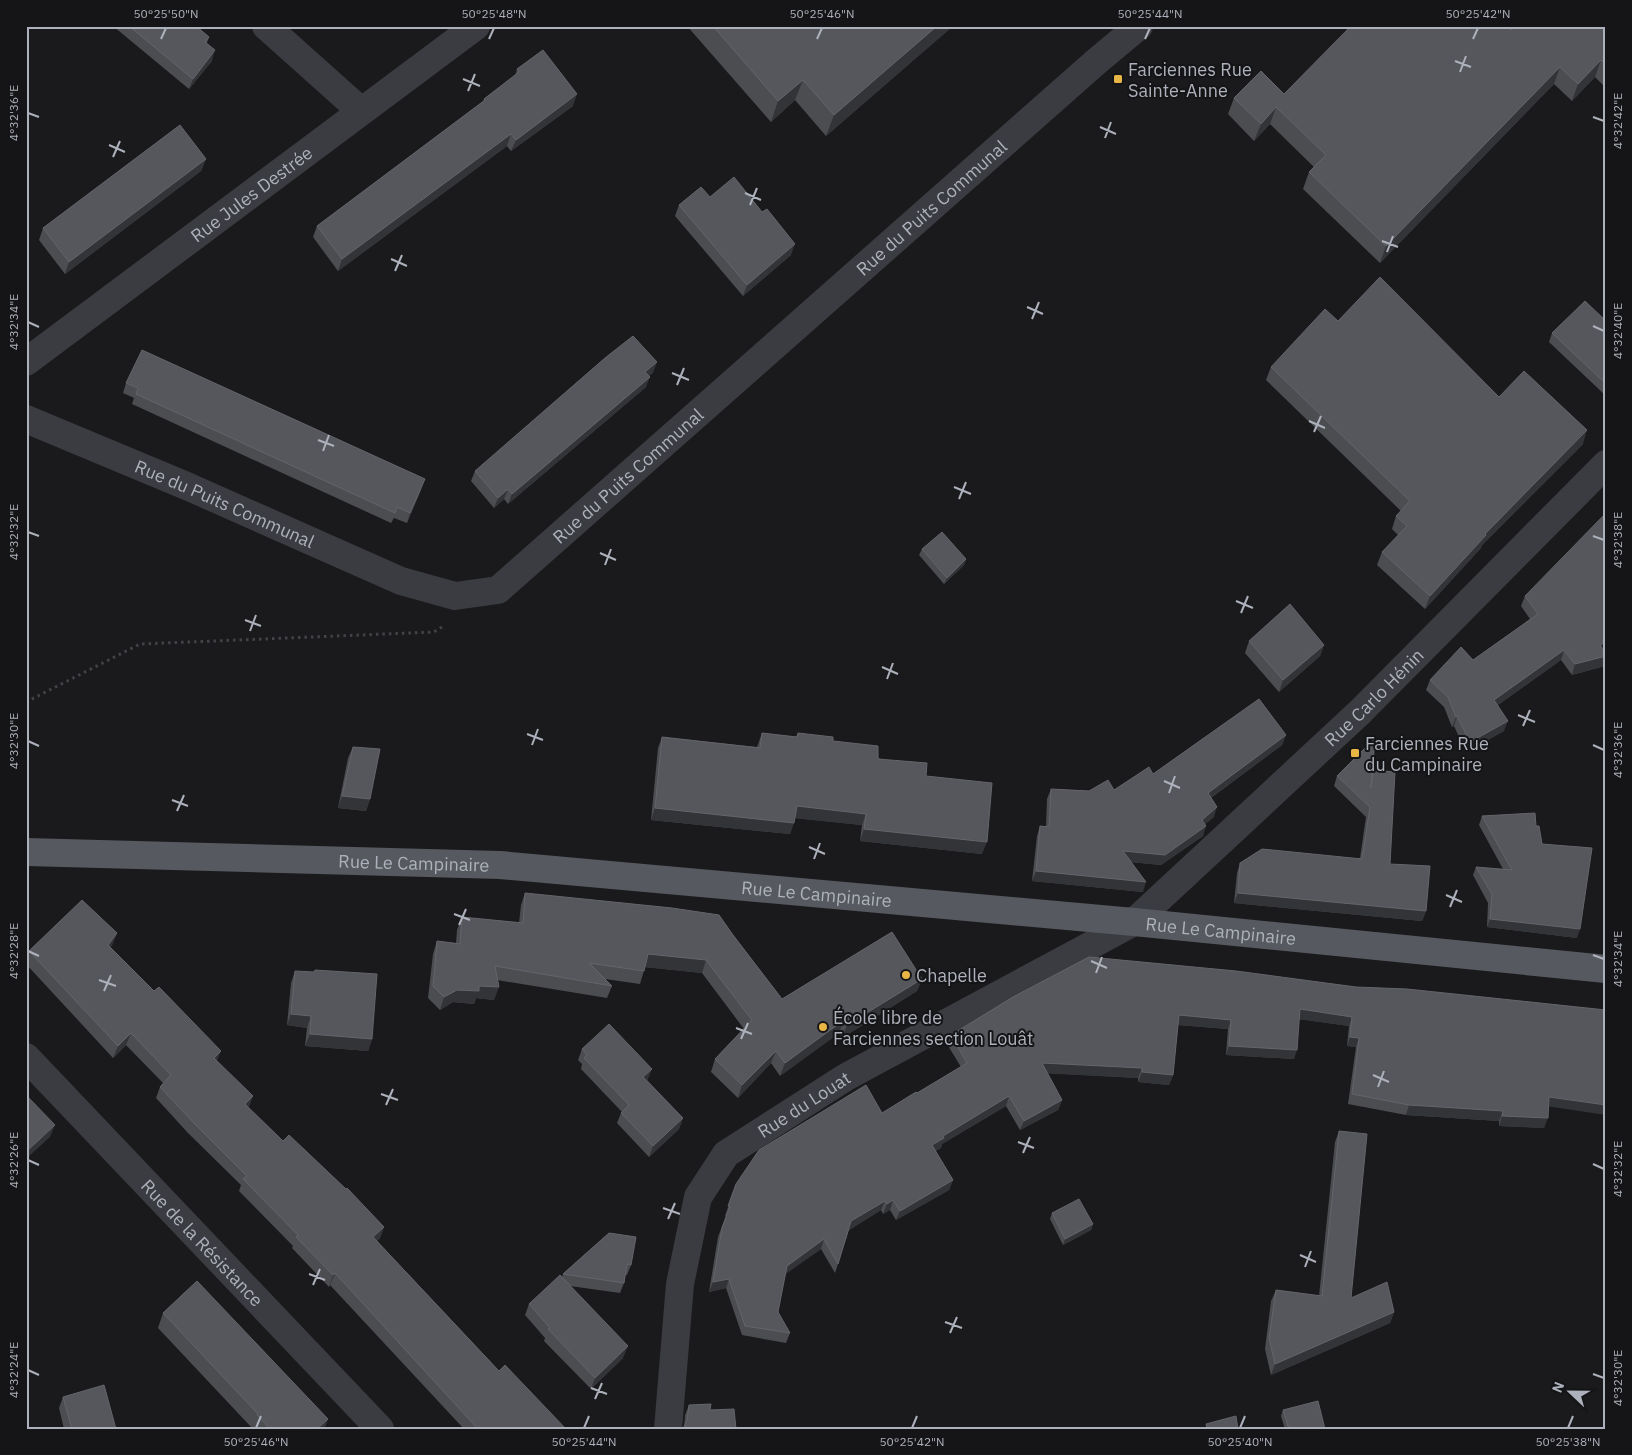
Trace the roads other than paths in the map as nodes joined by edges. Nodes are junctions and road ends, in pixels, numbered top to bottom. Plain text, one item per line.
1 (266, 26) edge
2 (476, 26) edge
3 (1139, 26) edge
4 (361, 111) junction
5 (26, 362) edge
6 (26, 419) edge
7 (1606, 464) edge
8 (26, 852) edge
9 (1134, 922) junction
10 (1606, 969) edge
11 (26, 1057) edge
12 (380, 1429) edge
13 (668, 1429) edge

1 - 4 street
2 - 4 street, Rue Jules Destrée
3 - 6 street, Rue du Puits Communal
4 - 5 street, Rue Jules Destrée
7 - 9 street, Rue Carlo Hénin
8 - 9 main road, Rue Le Campinaire
9 - 10 main road, Rue Le Campinaire
9 - 13 street, Rue du Louat
11 - 12 street, Rue de la Résistance

